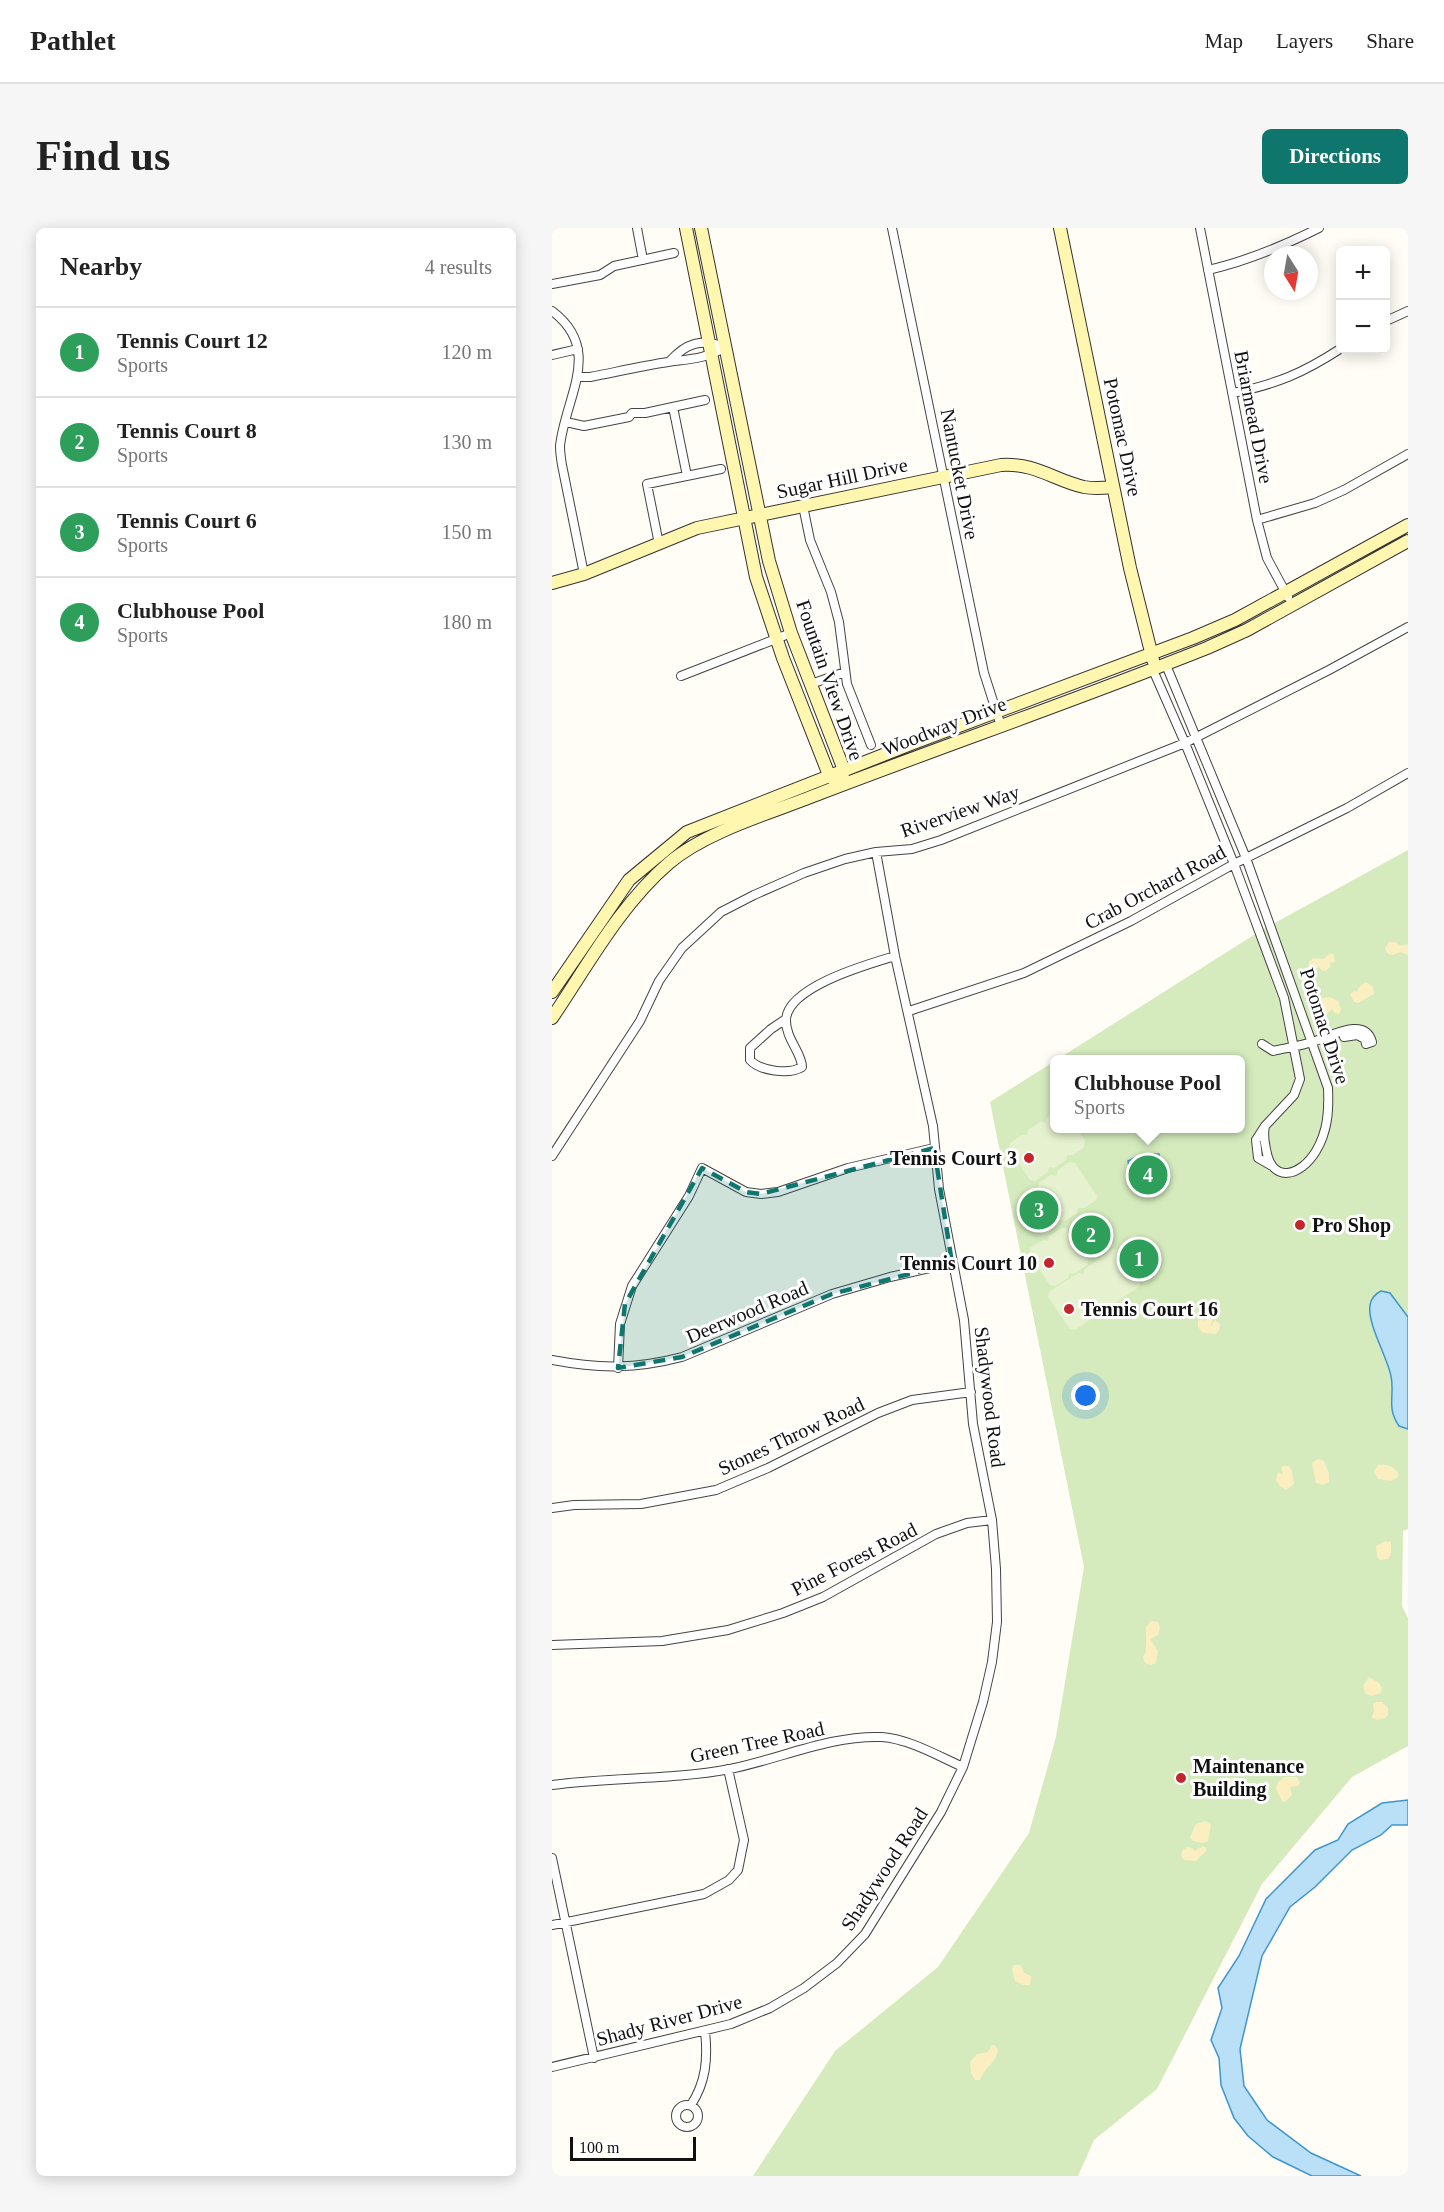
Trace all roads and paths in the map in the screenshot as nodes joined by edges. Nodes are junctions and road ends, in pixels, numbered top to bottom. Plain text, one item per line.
1 (637, 228) edge
2 (686, 228) edge
3 (701, 228) edge
4 (892, 228) edge
5 (1060, 228) edge
6 (1200, 228) edge
7 (1319, 228) edge
8 (674, 253) dead end
9 (643, 260) junction
10 (1209, 270) junction
11 (552, 284) edge
12 (552, 311) edge
13 (1408, 311) edge
14 (1390, 319) edge
15 (709, 341) junction
16 (725, 347) junction
17 (578, 349) junction
18 (1336, 352) edge
19 (552, 355) edge
20 (712, 356) junction
21 (670, 361) junction
22 (577, 377) junction
23 (1233, 393) junction
24 (705, 400) dead end
25 (673, 407) junction
26 (566, 422) junction
27 (1408, 454) edge
28 (721, 469) dead end
29 (687, 476) junction
30 (944, 476) junction
31 (1113, 488) junction
32 (803, 506) junction
33 (760, 515) junction
34 (744, 519) junction
35 (1257, 520) junction
36 (1408, 525) edge
37 (1408, 540) edge
38 (659, 544) junction
39 (584, 574) junction
40 (552, 583) edge
41 (1285, 591) junction
42 (1293, 605) junction
43 (1408, 627) edge
44 (791, 633) junction
45 (776, 639) junction
46 (1153, 653) junction
47 (1166, 665) junction
48 (1153, 670) junction
49 (845, 672) junction
50 (681, 676) dead end
51 (811, 684) junction
52 (996, 713) junction
53 (1001, 726) junction
54 (1196, 738) junction
55 (1185, 743) junction
56 (871, 745) dead end
57 (844, 770) junction
58 (1408, 773) edge
59 (829, 775) junction
60 (840, 786) junction
61 (721, 817) junction
62 (725, 831) junction
63 (876, 852) junction
64 (1246, 858) junction
65 (1234, 864) junction
66 (895, 956) junction
67 (560, 979) junction
68 (572, 988) junction
69 (552, 992) edge
70 (909, 1011) junction
71 (552, 1018) edge
72 (786, 1019) junction
73 (1315, 1041) junction
74 (1262, 1044) dead end
75 (1294, 1046) junction
76 (934, 1148) junction
77 (552, 1156) edge
78 (952, 1263) junction
79 (552, 1360) edge
80 (618, 1368) junction
81 (971, 1392) junction
82 (552, 1508) edge
83 (992, 1520) junction
84 (552, 1645) edge
85 (963, 1767) junction
86 (728, 1769) junction
87 (552, 1785) edge
88 (552, 1858) edge
89 (566, 1923) junction
90 (552, 1926) edge
91 (821, 1975) joint
92 (705, 2031) junction
93 (594, 2058) junction
94 (552, 2067) edge
95 (691, 2105) dead end

1 - 9 street
2 - 15 main road, Fountain View Drive
3 - 16 main road, Fountain View Drive
4 - 30 street, Nantucket Drive
5 - 31 main road, Potomac Drive
6 - 10 street, Briarmead Drive
7 - 10 street
8 - 9 street
9 - 11 street
10 - 23 street, Briarmead Drive
12 - 17 street
13 - 14 street
15 - 16 street
15 - 20 main road, Fountain View Drive
15 - 21 street
16 - 20 street
16 - 33 main road, Fountain View Drive
17 - 19 street
17 - 22 street
18 - 23 street
20 - 21 street
20 - 34 main road, Fountain View Drive
21 - 22 street
22 - 26 street
23 - 35 street, Briarmead Drive
24 - 25 street
25 - 26 street
25 - 29 street
26 - 39 street
27 - 35 street
28 - 29 street
29 - 38 street
30 - 31 main road, Sugar Hill Drive
30 - 32 main road, Sugar Hill Drive
30 - 52 street, Nantucket Drive
31 - 46 main road, Potomac Drive
32 - 33 main road, Sugar Hill Drive
32 - 49 street
33 - 34 main road, Sugar Hill Drive
33 - 44 main road, Fountain View Drive
34 - 38 main road, Sugar Hill Drive
34 - 45 main road, Fountain View Drive
35 - 41 street, Briarmead Drive
36 - 41 main road, Woodway Drive
37 - 42 main road, Woodway Drive
38 - 39 main road, Sugar Hill Drive
39 - 40 main road, Sugar Hill Drive
41 - 42 street, Briarmead Drive
41 - 46 main road, Woodway Drive
42 - 47 main road, Woodway Drive
43 - 54 street, Riverview Way
44 - 45 street
44 - 51 main road, Fountain View Drive
45 - 50 street
45 - 59 main road, Fountain View Drive
46 - 47 main road, Potomac Drive
46 - 48 main road, Potomac Drive
46 - 52 main road, Woodway Drive
47 - 48 main road, Woodway Drive
47 - 54 street, Potomac Drive
48 - 53 main road, Woodway Drive
48 - 55 street, Potomac Drive
49 - 51 street
49 - 56 street
51 - 57 main road, Fountain View Drive
52 - 53 street, Nantucket Drive
52 - 57 main road, Woodway Drive
53 - 60 main road, Woodway Drive
54 - 55 street, Riverview Way
54 - 64 street, Potomac Drive
55 - 63 street, Riverview Way
55 - 65 street, Potomac Drive
57 - 59 main road, Woodway Drive
57 - 60 main road, Fountain View Drive
58 - 64 street, Crab Orchard Road
59 - 60 main road, Fountain View Drive
59 - 61 main road, Woodway Drive
60 - 62 main road, Woodway Drive
61 - 62 main road
61 - 67 main road, Woodway Drive
62 - 68 main road, Woodway Drive
63 - 66 street, Shadywood Road
63 - 77 street, Riverview Way
64 - 65 street, Crab Orchard Road
64 - 73 street, Potomac Drive
65 - 70 street, Crab Orchard Road
65 - 75 street, Potomac Drive
66 - 70 street, Shadywood Road
66 - 72 street
67 - 68 main road
67 - 69 main road, Woodway Drive
68 - 71 main road, Woodway Drive
70 - 76 street, Shadywood Road
72 - 72 street
73 - 73 street
73 - 75 street
73 - 75 street, Potomac Drive
74 - 75 street
76 - 78 street, Shadywood Road
76 - 80 street
78 - 80 street, Deerwood Road
78 - 81 street, Shadywood Road
79 - 80 street, Deerwood Road
81 - 82 street, Stones Throw Road
81 - 83 street, Shadywood Road
83 - 84 street, Pine Forest Road
83 - 85 street, Shadywood Road
85 - 86 street, Green Tree Road
85 - 91 street, Shadywood Road
86 - 87 street, Green Tree Road
86 - 89 street
88 - 89 street
89 - 90 street
89 - 93 street
91 - 92 street, Shady River Drive
92 - 93 street, Shady River Drive
92 - 95 street
93 - 94 street, Shady River Drive

